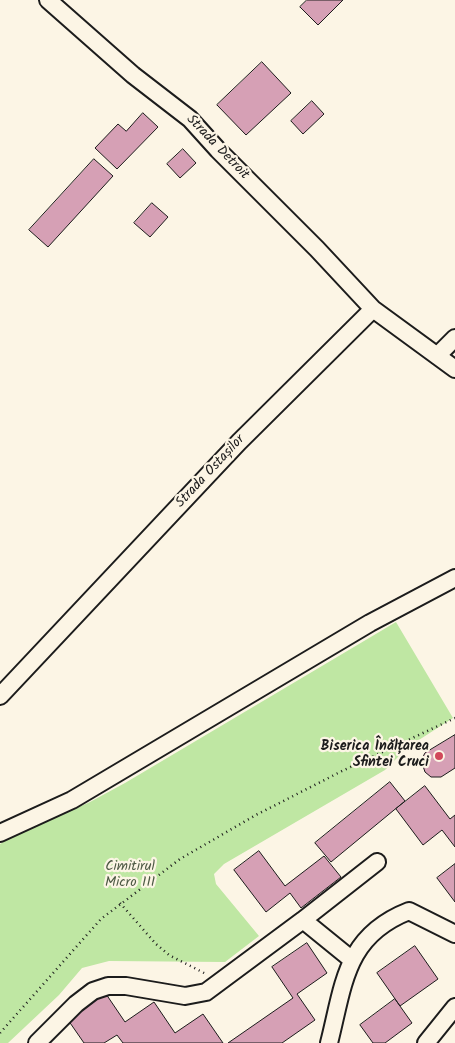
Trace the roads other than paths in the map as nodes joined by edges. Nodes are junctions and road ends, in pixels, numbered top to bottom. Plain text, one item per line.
1 (48, 0) edge
2 (373, 309) junction
3 (455, 338) edge
4 (437, 356) junction
5 (455, 370) edge
6 (455, 578) edge
7 (0, 696) edge
8 (0, 833) edge
9 (377, 862) dead end
10 (303, 920) junction
11 (455, 934) edge
12 (351, 959) junction
13 (455, 1007) edge
14 (37, 1043) edge
15 (329, 1043) edge
16 (426, 1043) edge

1 - 2 street, Strada Detroit
2 - 4 street
2 - 7 street, Strada Ostașilor
3 - 4 street
4 - 5 street
6 - 8 street
9 - 10 street
10 - 12 street
10 - 14 street
11 - 12 street
12 - 15 street
13 - 16 street

